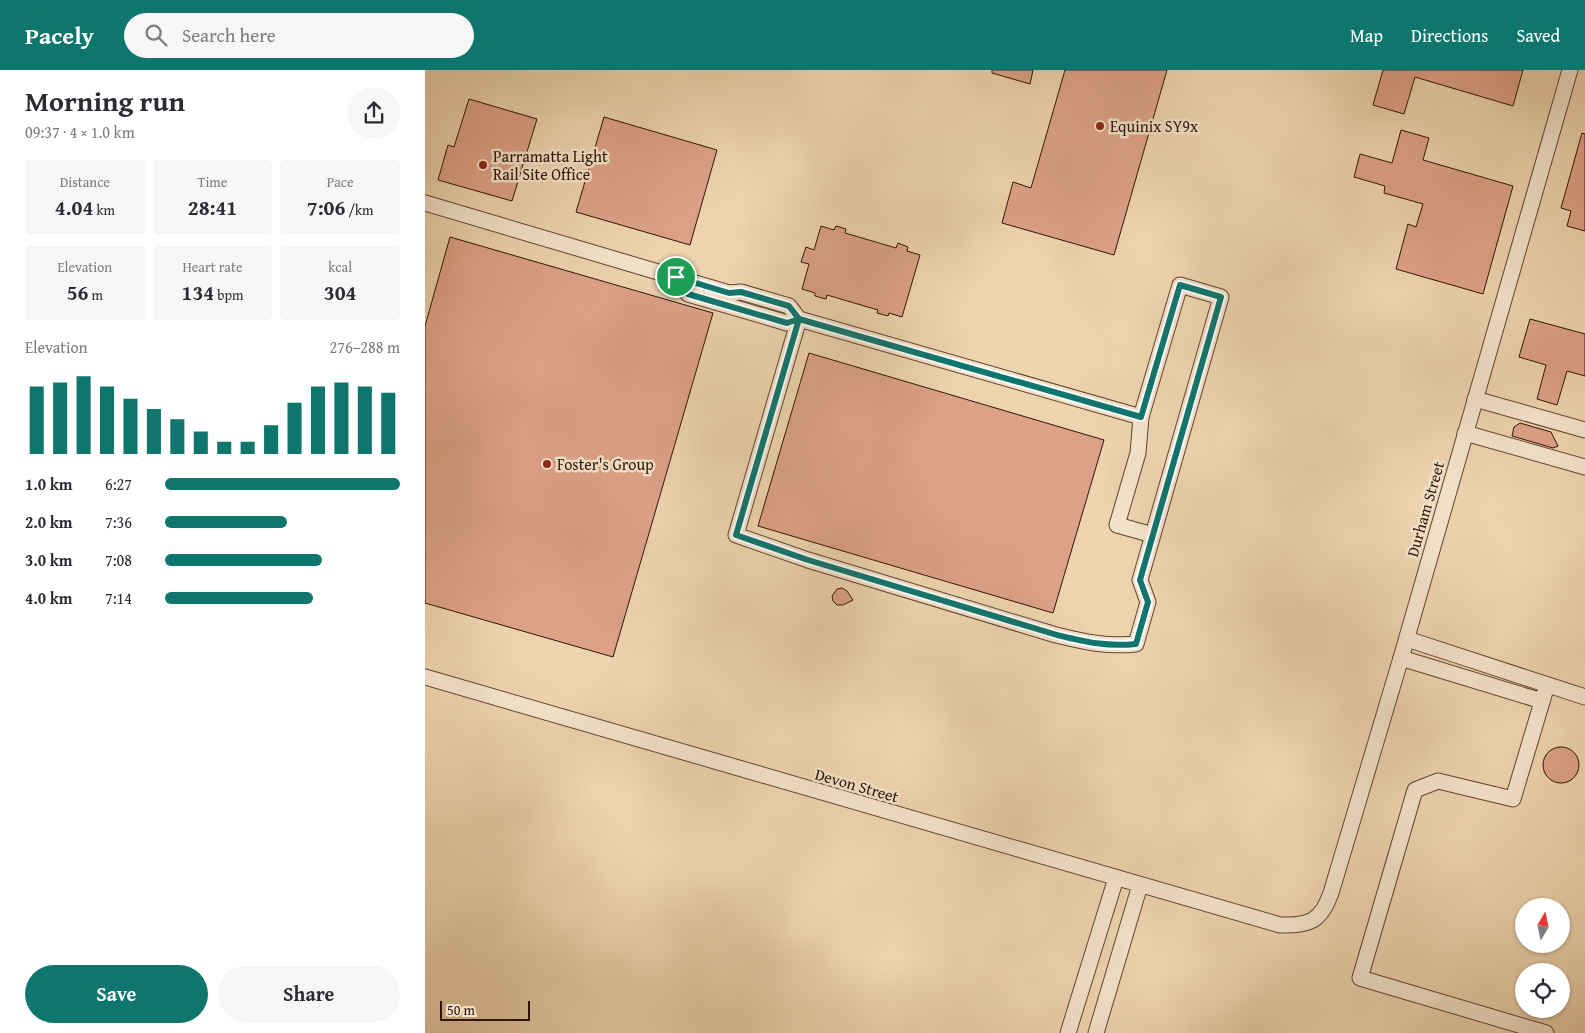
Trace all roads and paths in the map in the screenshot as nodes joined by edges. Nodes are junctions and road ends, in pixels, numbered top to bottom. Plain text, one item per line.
1 (1570, 70) edge
2 (425, 203) edge
3 (676, 277) junction
4 (799, 319) junction
5 (1475, 399) junction
6 (1141, 417) junction
7 (1585, 430) edge
8 (1465, 433) junction
9 (1585, 467) edge
10 (1153, 534) junction
11 (1407, 639) junction
12 (1401, 658) junction
13 (425, 677) edge
14 (1547, 685) junction
15 (1585, 697) edge
16 (1542, 701) junction
17 (1116, 878) junction
18 (1139, 885) junction
19 (1280, 925) joint
20 (1069, 1033) edge
21 (1096, 1033) edge
22 (1546, 1033) edge

1 - 5 street, Durham Street
2 - 3 street
3 - 4 street
3 - 4 street
4 - 6 street
4 - 10 street
5 - 7 street
5 - 8 street, Durham Street
6 - 10 street
6 - 10 street
8 - 9 street
8 - 11 street, Durham Street
11 - 12 street, Durham Street
11 - 14 street
12 - 16 street
12 - 19 street, Durham Street
13 - 17 street, Devon Street
14 - 15 street
14 - 16 street
16 - 22 street
17 - 18 street, Devon Street
17 - 20 street
18 - 19 street, Devon Street
18 - 21 street

